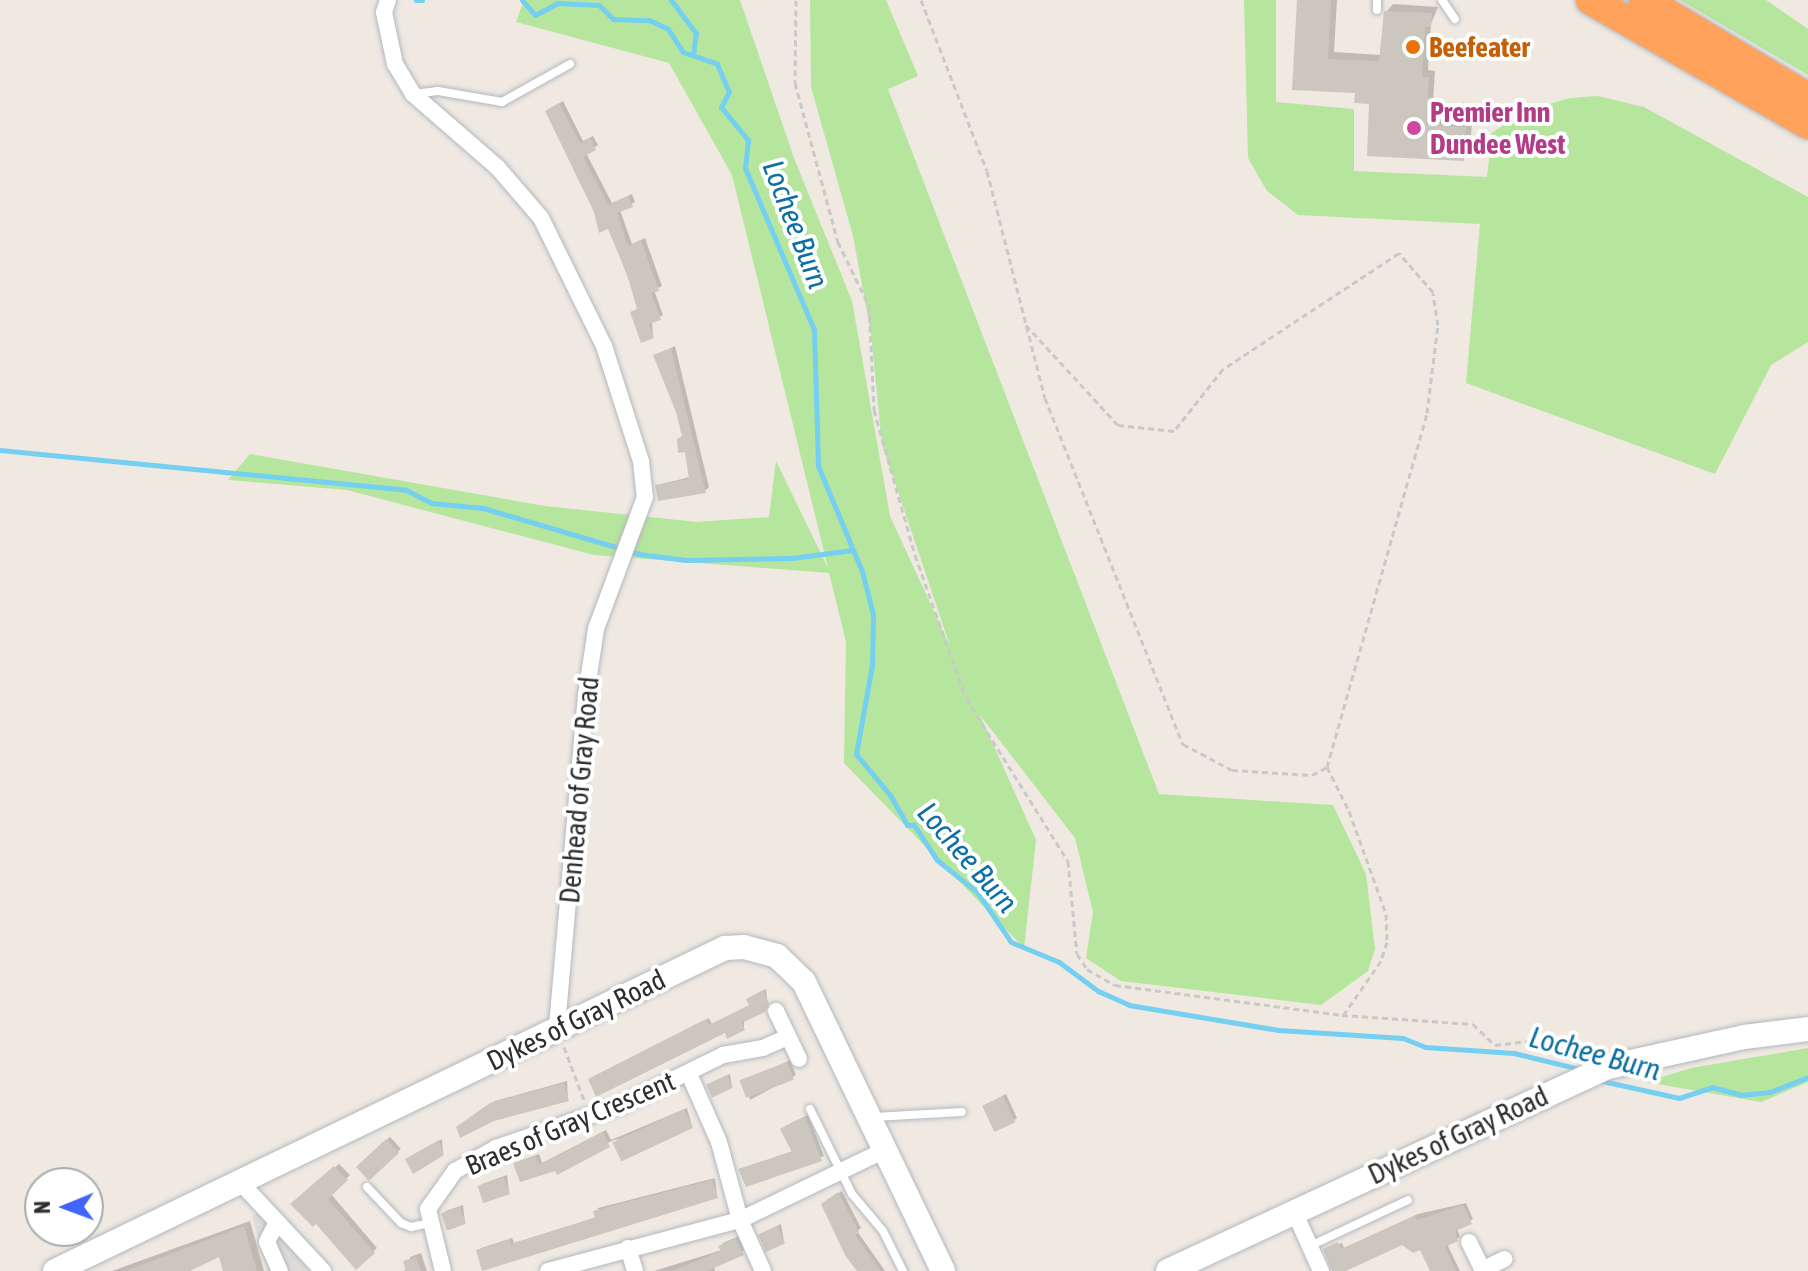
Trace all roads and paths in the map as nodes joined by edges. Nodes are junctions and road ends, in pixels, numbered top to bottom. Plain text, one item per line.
1 (796, 0) edge
2 (921, 0) edge
3 (1442, 0) edge
4 (1591, 0) edge
5 (1644, 0) edge
6 (386, 2) edge
7 (1455, 19) dead end
8 (570, 64) dead end
9 (413, 94) junction
10 (1808, 98) edge
11 (1808, 124) edge
12 (1026, 325) junction
13 (1327, 767) junction
14 (776, 1011) dead end
15 (1342, 1015) junction
16 (557, 1029) junction
17 (1808, 1029) edge
18 (788, 1037) junction
19 (799, 1059) dead end
20 (1597, 1062) junction
21 (689, 1074) junction
22 (810, 1109) dead end
23 (962, 1112) dead end
24 (869, 1117) junction
25 (591, 1119) junction
26 (885, 1150) junction
27 (841, 1172) junction
28 (240, 1182) junction
29 (367, 1187) dead end
30 (1408, 1200) dead end
31 (1294, 1211) junction
32 (740, 1220) junction
33 (277, 1222) junction
34 (430, 1223) junction
35 (1469, 1242) dead end
36 (1309, 1246) junction
37 (628, 1248) junction
38 (1505, 1259) dead end
39 (1482, 1270) edge
40 (55, 1271) edge
41 (280, 1271) edge
42 (323, 1271) edge
43 (443, 1271) edge
44 (548, 1271) edge
45 (635, 1271) edge
46 (763, 1271) edge
47 (903, 1271) edge
48 (943, 1271) edge
49 (1168, 1271) edge
50 (1321, 1271) edge

1 - 15 path
2 - 12 path
3 - 7 lane
4 - 11 highway
5 - 10 highway
6 - 9 street
8 - 9 lane
9 - 16 street, Denhead of Gray Road
12 - 13 path
12 - 13 path
13 - 15 path
14 - 18 street
15 - 20 path
16 - 24 street, Dykes of Gray Road
16 - 25 path
16 - 28 street, Dykes of Gray Road
17 - 20 street, Dykes of Gray Road
18 - 19 street
18 - 21 street, Braes of Gray Crescent
20 - 31 street, Dykes of Gray Road
21 - 25 street, Braes of Gray Crescent
21 - 32 street
22 - 27 lane
23 - 24 lane
24 - 26 street, Dykes of Gray Road
25 - 34 street, Braes of Gray Crescent
26 - 27 street
26 - 48 street, Dykes of Gray Road
27 - 32 street
27 - 47 lane
28 - 33 street
28 - 40 street, Dykes of Gray Road
29 - 34 lane
30 - 36 lane
31 - 36 street
31 - 49 street, Dykes of Gray Road
32 - 37 street
32 - 46 street
33 - 41 street
33 - 42 street
34 - 43 street
35 - 39 street
36 - 50 street
37 - 44 street
37 - 45 street
38 - 39 street

